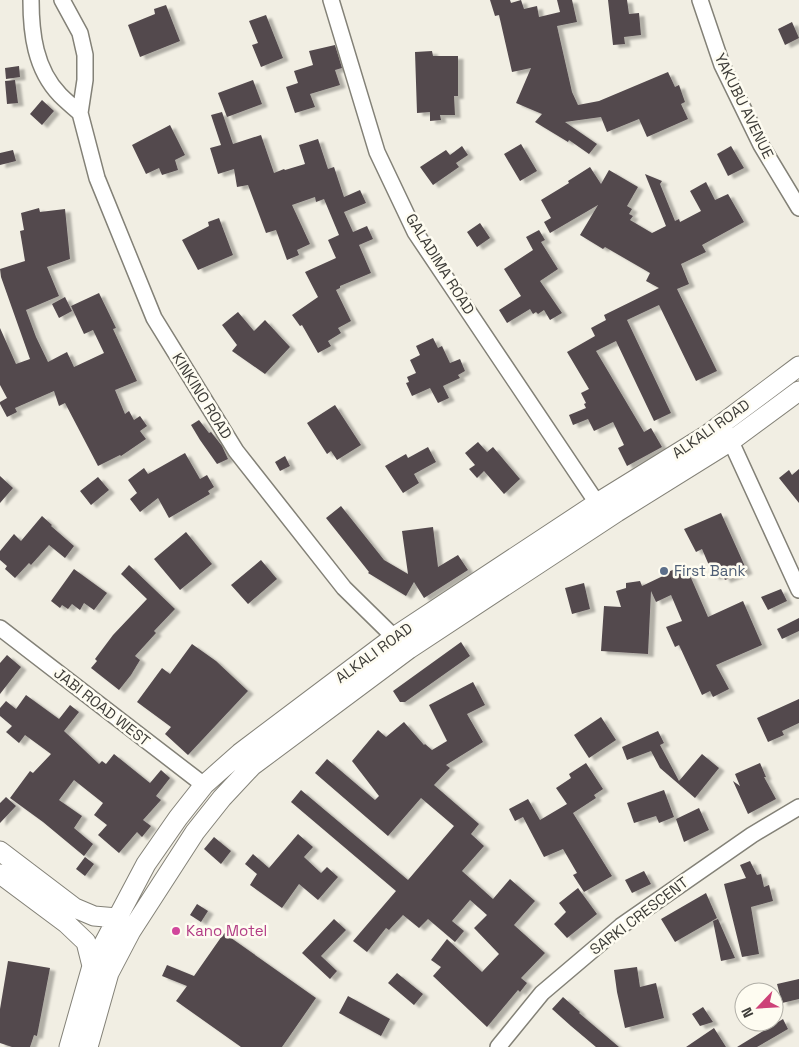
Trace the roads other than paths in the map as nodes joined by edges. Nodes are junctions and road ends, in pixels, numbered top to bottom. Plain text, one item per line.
1 (31, 0) edge
2 (62, 0) edge
3 (331, 0) edge
4 (700, 0) edge
5 (80, 113) junction
6 (799, 208) edge
7 (799, 366) edge
8 (799, 391) edge
9 (722, 423) junction
10 (731, 441) junction
11 (598, 503) junction
12 (799, 590) edge
13 (0, 628) edge
14 (394, 637) junction
15 (204, 785) junction
16 (799, 806) edge
17 (0, 851) edge
18 (0, 874) edge
19 (117, 918) junction
20 (92, 966) junction
21 (69, 1047) edge
22 (88, 1047) edge
23 (498, 1047) edge

1 - 5 street
2 - 5 street, KINKINO ROAD
3 - 11 street, GALADIMA ROAD
4 - 6 street, YAKUBU AVENUE
5 - 14 street, KINKINO ROAD
7 - 9 main road, ALKALI ROAD
8 - 10 main road, ALKALI ROAD
9 - 10 street
9 - 11 main road, ALKALI ROAD
10 - 12 street
10 - 22 main road, ALKALI ROAD
11 - 14 main road, ALKALI ROAD
13 - 15 street, JABI ROAD WEST
14 - 15 main road, ALKALI ROAD
15 - 19 main road, ALKALI ROAD
16 - 23 street, SARKI CRESCENT
17 - 19 main road
18 - 20 main road
19 - 20 main road, ALKALI ROAD
20 - 21 main road, ALKALI ROAD

